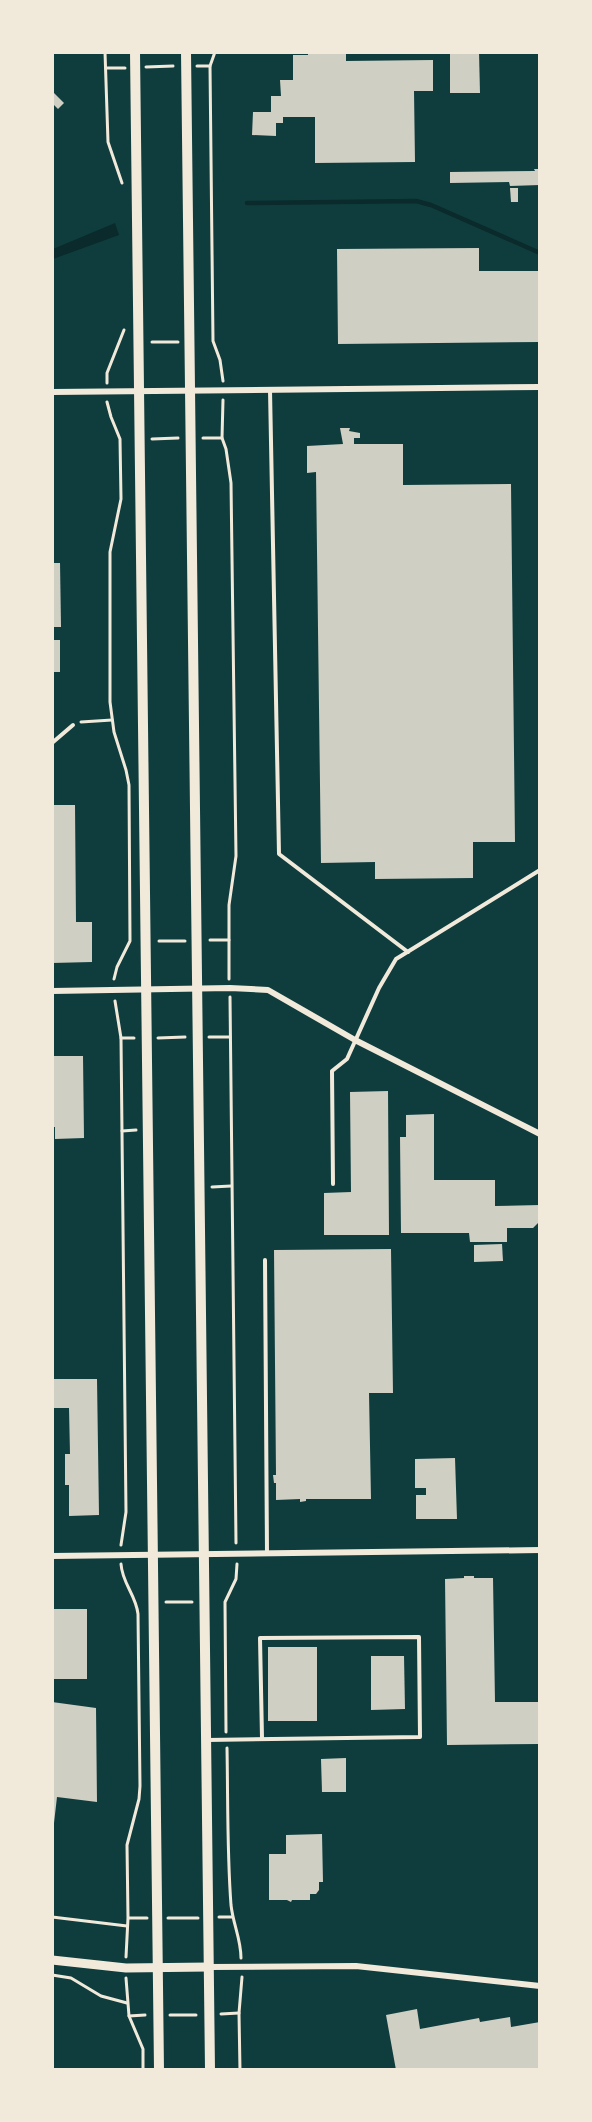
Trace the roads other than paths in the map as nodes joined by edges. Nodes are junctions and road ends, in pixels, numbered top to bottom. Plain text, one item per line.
1 (135, 52) edge
2 (186, 52) edge
3 (540, 387) edge
4 (190, 390) junction
5 (270, 390) junction
6 (140, 391) junction
7 (52, 392) edge
8 (72, 725) road end
9 (52, 743) edge
10 (540, 870) edge
11 (408, 952) junction
12 (198, 989) junction
13 (147, 990) junction
14 (52, 991) edge
15 (355, 1040) junction
16 (540, 1134) edge
17 (333, 1184) dead end
18 (265, 1260) dead end
19 (540, 1550) edge
20 (267, 1553) junction
21 (204, 1554) junction
22 (153, 1555) junction
23 (52, 1556) edge
24 (262, 1738) junction
25 (206, 1740) junction
26 (52, 1959) edge
27 (158, 1967) junction
28 (209, 1967) junction
29 (540, 1986) edge
30 (159, 2070) edge
31 (210, 2070) edge

1 - 6 main road
2 - 4 main road
3 - 5 street
4 - 5 street
4 - 6 street
4 - 12 main road
5 - 11 lane
6 - 7 street
6 - 13 main road
8 - 9 lane
10 - 11 lane
11 - 15 lane
12 - 13 street
12 - 15 street
12 - 21 main road
13 - 14 street
13 - 22 main road
15 - 16 street
15 - 17 lane
18 - 20 lane
19 - 20 street
20 - 21 street
21 - 22 street
21 - 25 main road
22 - 23 street
22 - 27 main road
24 - 24 lane
24 - 25 lane
25 - 28 main road
26 - 27 street
27 - 28 street
27 - 30 main road
28 - 29 street
28 - 31 main road

